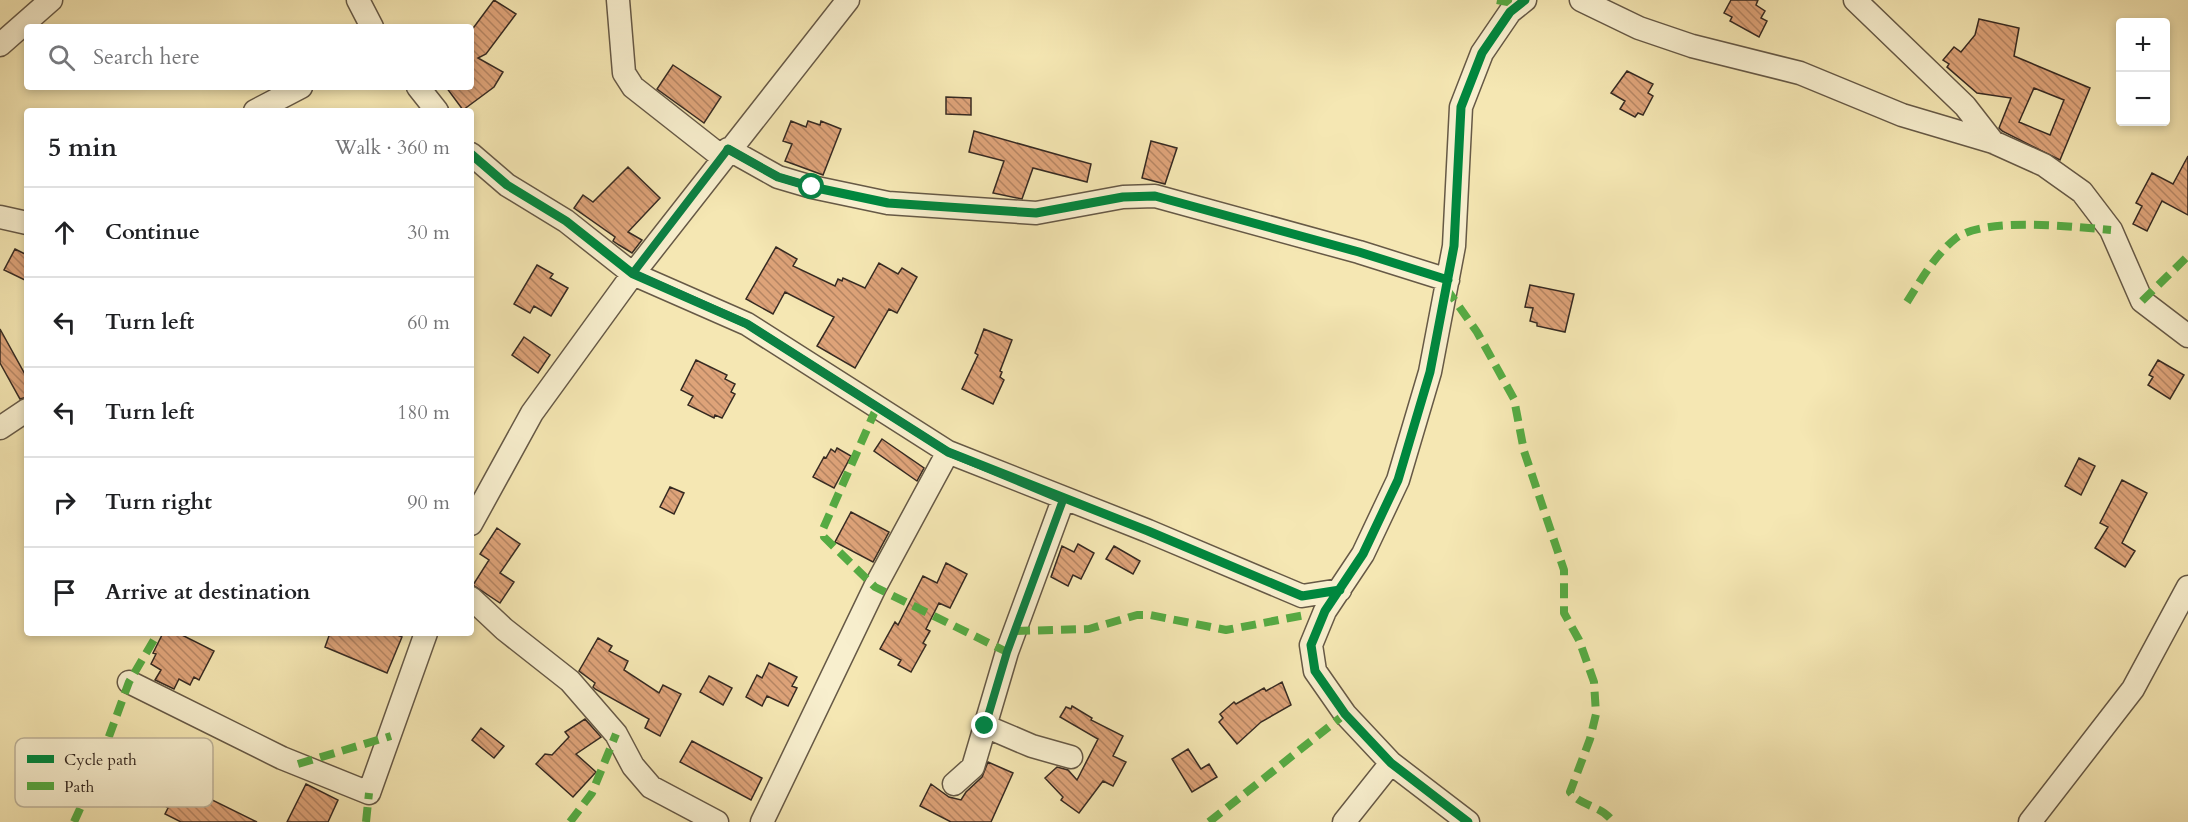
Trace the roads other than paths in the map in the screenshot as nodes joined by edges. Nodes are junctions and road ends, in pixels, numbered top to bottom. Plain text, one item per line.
1 (51, 0) edge
2 (358, 0) edge
3 (618, 0) edge
4 (848, 0) edge
5 (1525, 0) edge
6 (1581, 0) edge
7 (1855, 0) edge
8 (370, 24) edge
9 (0, 45) edge
10 (296, 90) edge
11 (420, 90) edge
12 (261, 108) edge
13 (435, 108) edge
14 (1993, 142) junction
15 (725, 153) junction
16 (474, 157) edge
17 (0, 217) edge
18 (24, 222) edge
19 (633, 273) junction
20 (1448, 280) junction
21 (2188, 336) edge
22 (24, 412) edge
23 (0, 428) edge
24 (948, 452) junction
25 (1063, 500) junction
26 (474, 519) edge
27 (2188, 587) edge
28 (1340, 591) junction
29 (1302, 596) junction
30 (474, 601) edge
31 (425, 636) edge
32 (1311, 645) junction
33 (129, 682) dead end
34 (985, 726) junction
35 (1071, 757) dead end
36 (1391, 763) junction
37 (954, 784) dead end
38 (717, 822) edge
39 (762, 822) edge
40 (1344, 822) edge
41 (1468, 822) edge
42 (2030, 822) edge

1 - 9 street
2 - 8 street
3 - 15 street
4 - 15 street
5 - 20 street
6 - 14 street
7 - 14 street
10 - 12 street
11 - 13 street
14 - 21 street
15 - 19 street
15 - 20 street
16 - 19 street
17 - 18 street
19 - 24 street
19 - 26 street
20 - 28 street
22 - 23 street
24 - 25 street
24 - 39 street
25 - 29 street
25 - 34 street
27 - 42 street
28 - 29 street
28 - 32 street
29 - 32 street
30 - 38 street
31 - 33 street
32 - 36 street
34 - 35 street
34 - 37 street
36 - 40 street
36 - 41 street

